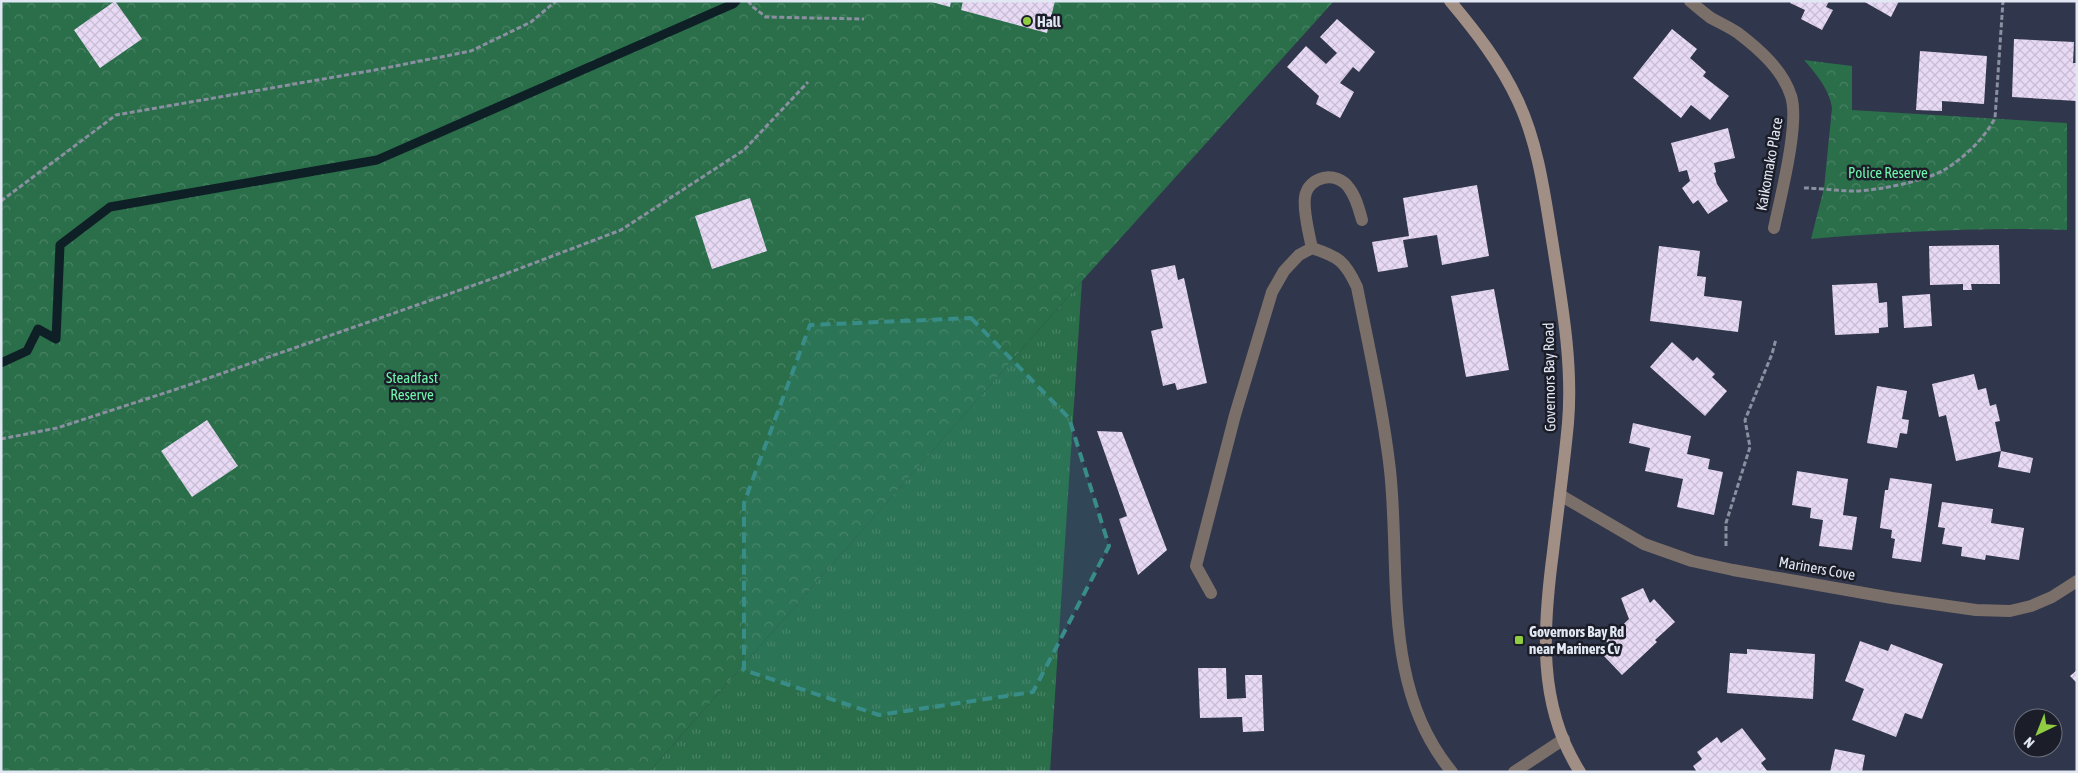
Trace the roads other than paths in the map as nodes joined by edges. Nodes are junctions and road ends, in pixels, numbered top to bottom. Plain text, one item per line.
1 (1450, 1) edge
2 (1690, 1) edge
3 (1362, 220) dead end
4 (1774, 228) dead end
5 (1312, 248) junction
6 (1560, 495) junction
7 (2077, 580) edge
8 (1211, 593) dead end
9 (1564, 739) junction
10 (1452, 772) edge
11 (1514, 772) edge
12 (1580, 772) edge

1 - 6 main road, Governors Bay Road
2 - 4 street, Kaikomako Place
3 - 5 street
5 - 8 street
5 - 10 street
6 - 7 street, Mariners Cove
6 - 9 main road, Governors Bay Road
9 - 11 street
9 - 12 main road, Governors Bay Road

